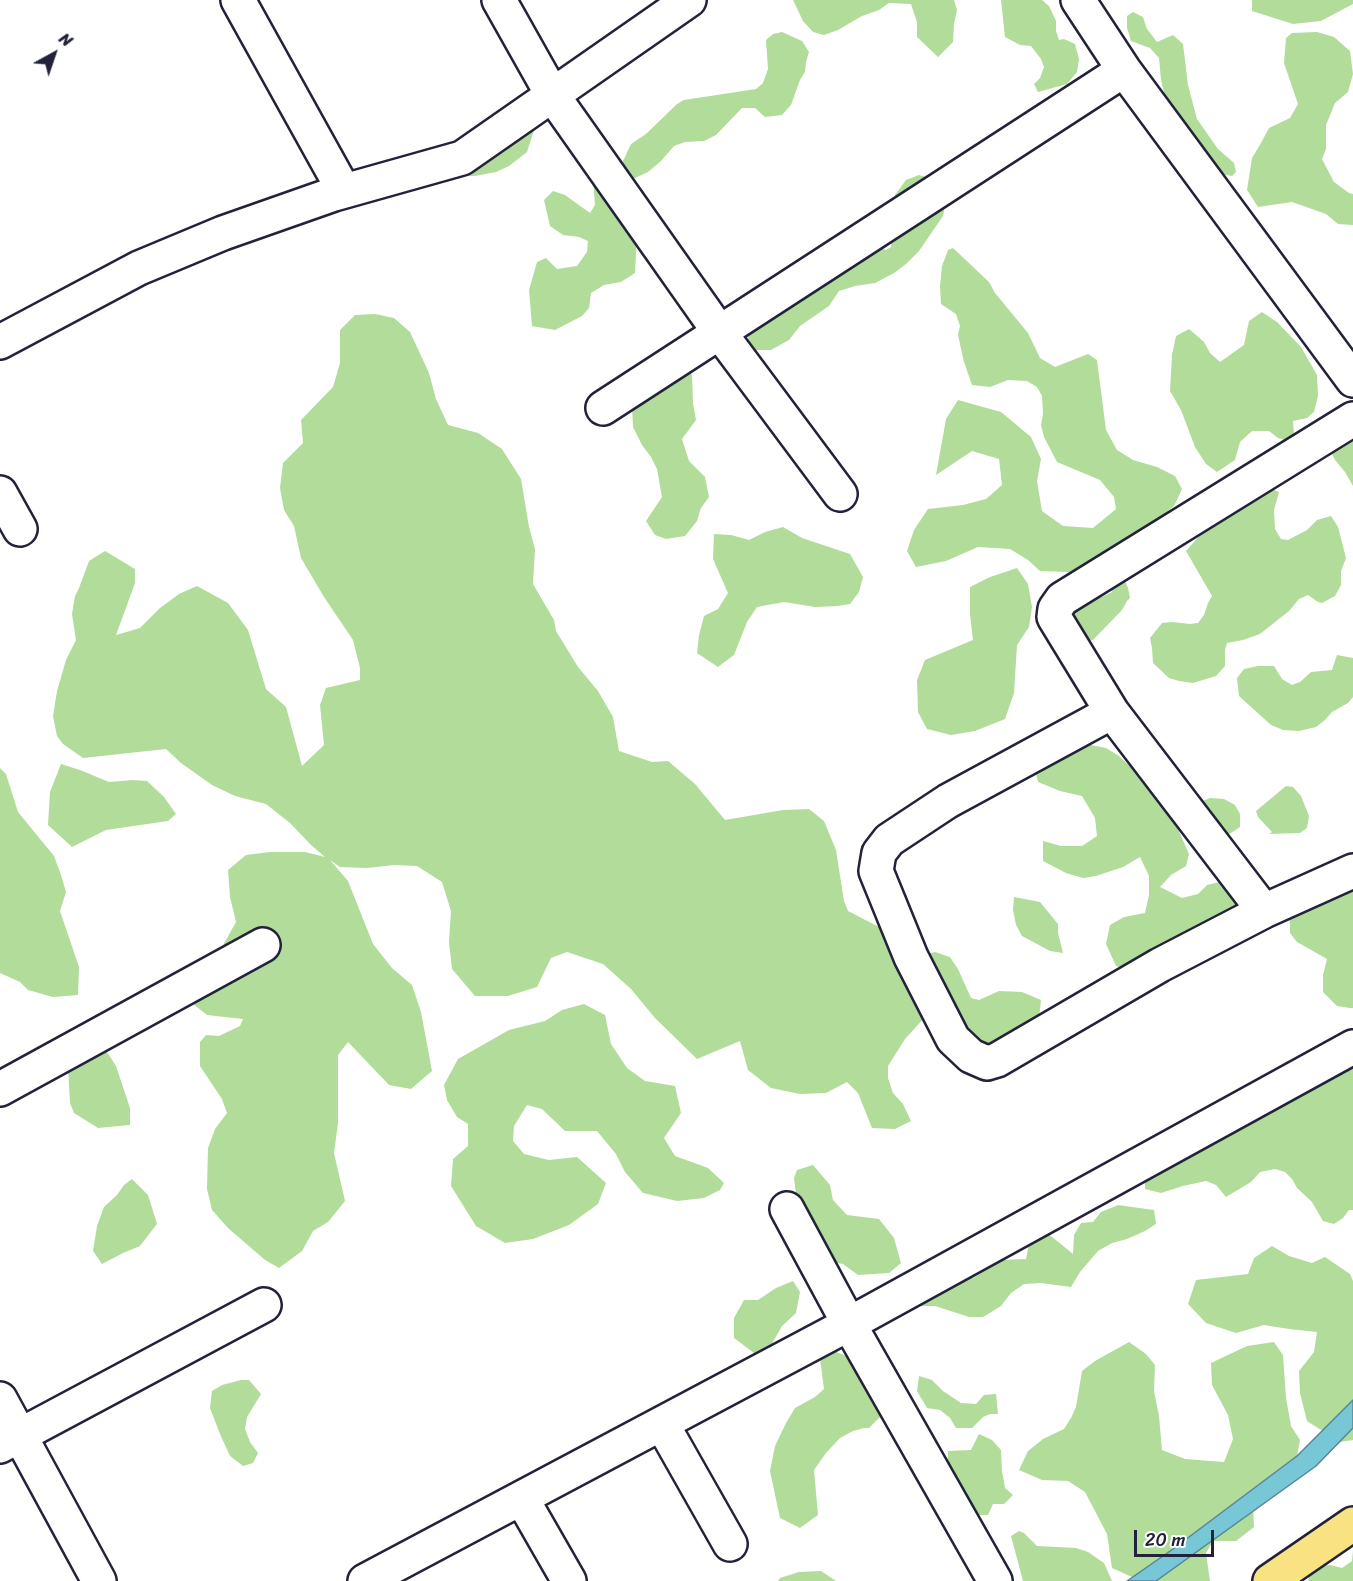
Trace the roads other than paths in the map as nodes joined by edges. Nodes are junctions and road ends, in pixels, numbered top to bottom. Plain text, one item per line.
1 (238, 0) edge
2 (499, 0) edge
3 (689, 0) edge
4 (1078, 0) edge
5 (1124, 70) junction
6 (553, 96) junction
7 (344, 191) junction
8 (720, 333) junction
9 (0, 342) edge
10 (1353, 380) edge
11 (603, 408) dead end
12 (1353, 420) edge
13 (0, 493) edge
14 (840, 494) dead end
15 (20, 529) dead end
16 (1112, 712) junction
17 (1353, 871) edge
18 (1264, 911) junction
19 (263, 945) dead end
20 (1353, 1047) edge
21 (0, 1089) edge
22 (787, 1209) dead end
23 (264, 1305) dead end
24 (849, 1324) junction
25 (0, 1399) edge
26 (662, 1424) junction
27 (10, 1441) edge
28 (522, 1499) junction
29 (1353, 1524) edge
30 (730, 1544) dead end
31 (99, 1581) edge
32 (365, 1581) edge
33 (569, 1581) edge
34 (995, 1581) edge
35 (1270, 1581) edge

1 - 7 street
2 - 6 street
3 - 6 street
4 - 5 street
5 - 8 street
5 - 10 street
6 - 7 street
6 - 8 street
7 - 9 street
8 - 11 street
8 - 14 street
12 - 16 street
13 - 15 street
16 - 18 street
16 - 18 street
17 - 18 street
19 - 21 street
20 - 24 street
22 - 24 street
23 - 27 street
24 - 26 street
24 - 34 street
25 - 27 street
26 - 28 street
26 - 30 street
27 - 31 street
28 - 32 street
28 - 33 street
29 - 35 main road

